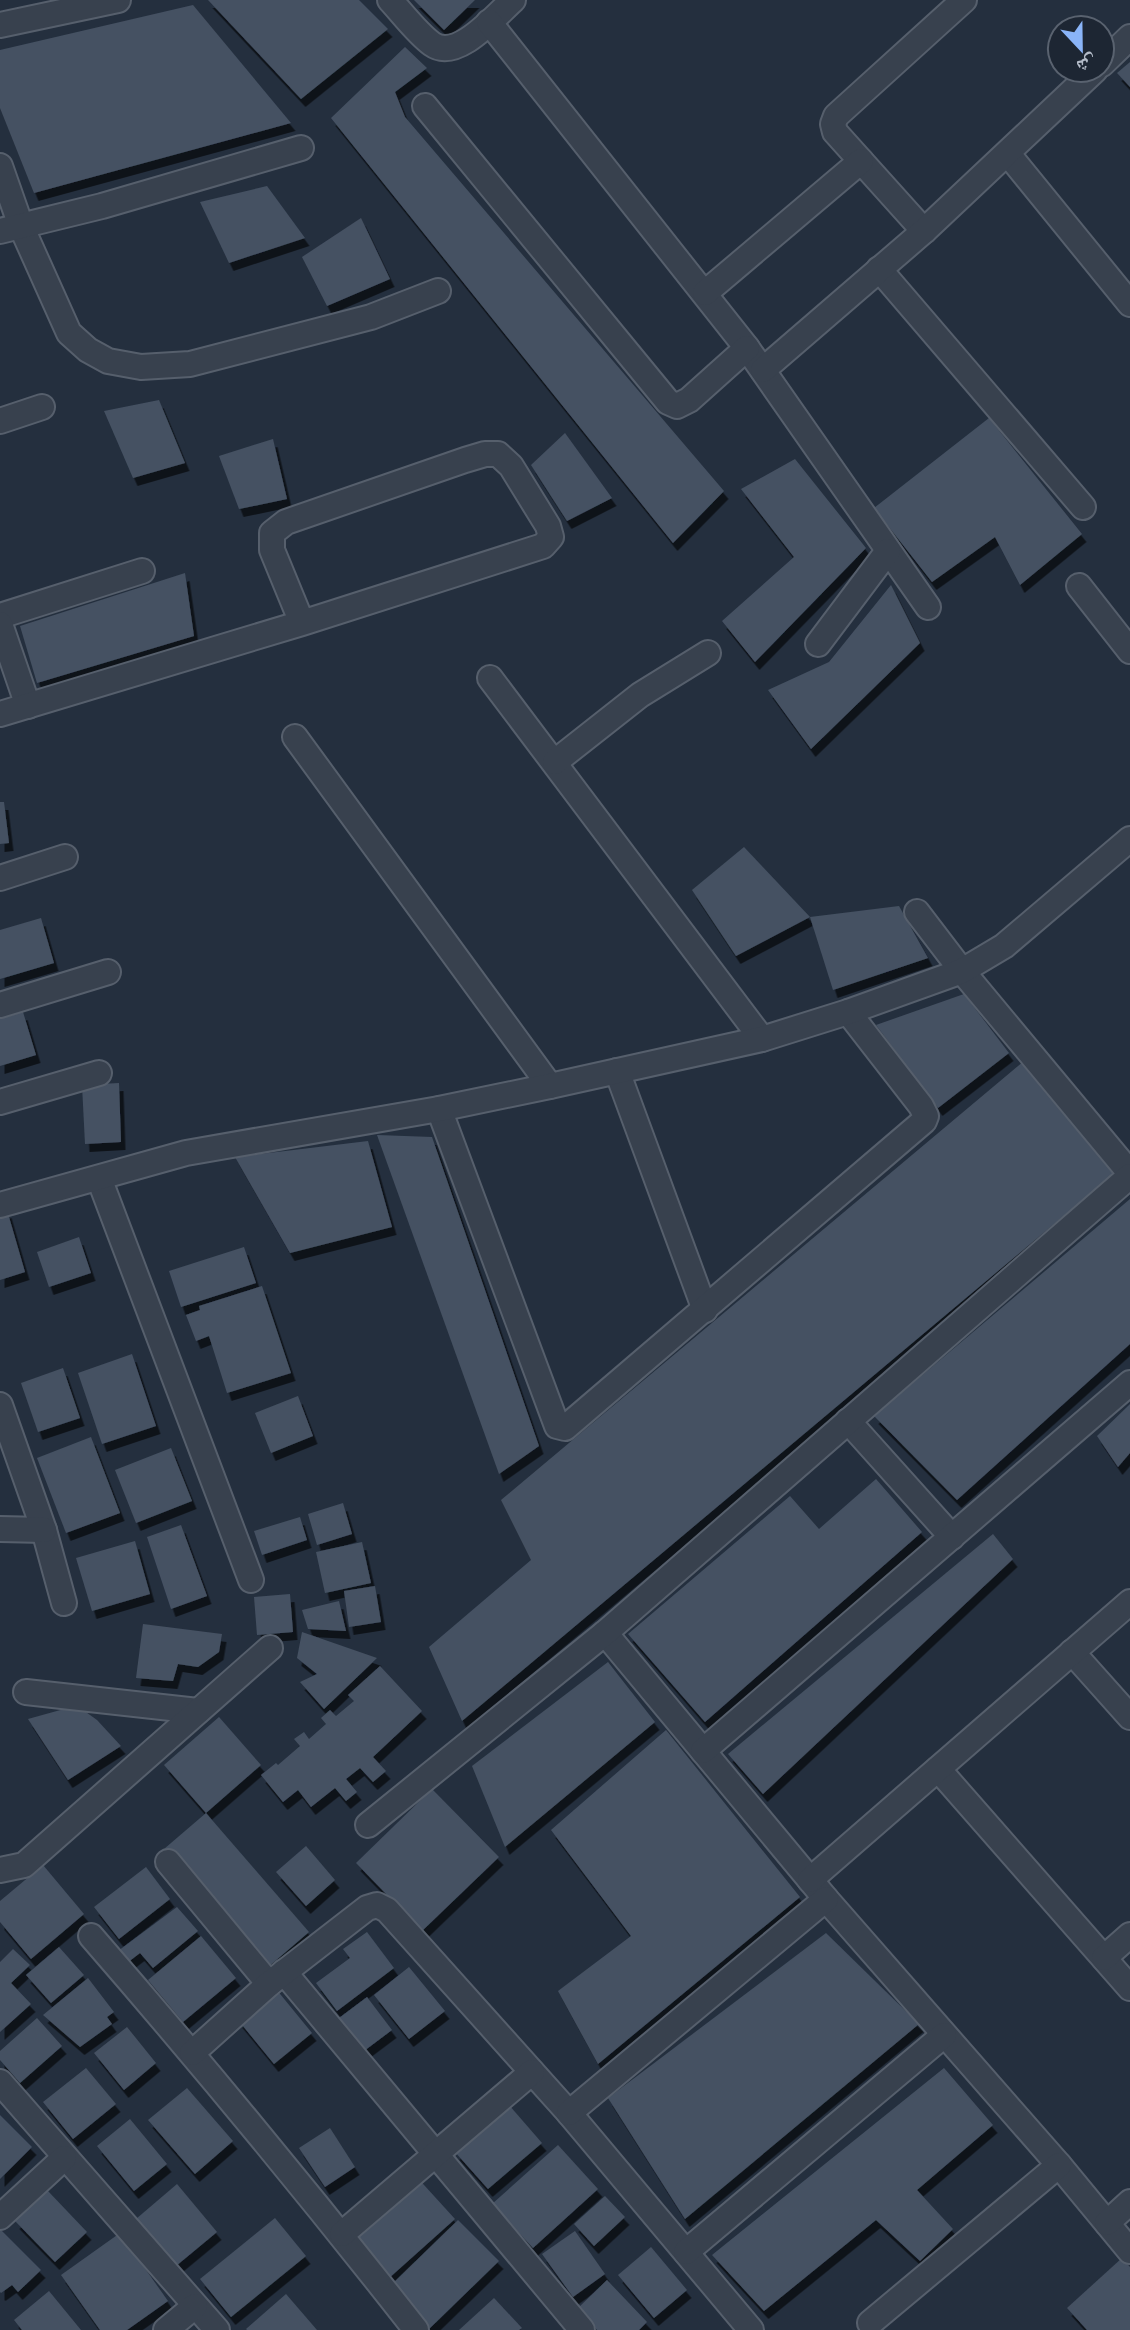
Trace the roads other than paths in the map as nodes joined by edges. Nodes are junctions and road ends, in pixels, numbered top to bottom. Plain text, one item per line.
1 (118, 0) edge
2 (390, 0) edge
3 (513, 0) edge
4 (964, 0) edge
5 (489, 22) junction
6 (0, 25) edge
7 (1130, 37) edge
8 (1116, 50) edge
9 (1080, 84) edge
10 (425, 106) dead end
11 (301, 148) dead end
12 (1008, 154) junction
13 (862, 161) junction
14 (0, 166) edge
15 (10, 229) edge
16 (923, 231) junction
17 (879, 269) junction
18 (438, 291) dead end
19 (705, 293) junction
20 (1130, 304) edge
21 (747, 348) junction
22 (763, 370) junction
23 (42, 407) dead end
24 (0, 421) edge
25 (1083, 507) dead end
26 (888, 551) junction
27 (142, 571) dead end
28 (1079, 586) dead end
29 (929, 607) dead end
30 (0, 617) edge
31 (302, 623) junction
32 (0, 624) edge
33 (818, 644) dead end
34 (1130, 651) edge
35 (708, 653) dead end
36 (490, 678) dead end
37 (28, 706) junction
38 (0, 715) edge
39 (295, 737) dead end
40 (555, 762) junction
41 (1130, 839) edge
42 (65, 857) dead end
43 (0, 878) edge
44 (917, 912) dead end
45 (962, 971) junction
46 (108, 972) dead end
47 (0, 1005) edge
48 (848, 1012) junction
49 (762, 1039) junction
50 (617, 1071) junction
51 (99, 1073) dead end
52 (550, 1086) junction
53 (0, 1102) edge
54 (439, 1108) junction
55 (1130, 1175) edge
56 (99, 1178) junction
57 (0, 1205) edge
58 (705, 1310) junction
59 (1130, 1382) edge
60 (0, 1405) edge
61 (848, 1422) junction
62 (0, 1529) edge
63 (44, 1530) junction
64 (952, 1537) junction
65 (251, 1580) dead end
66 (1130, 1602) edge
67 (64, 1603) dead end
68 (605, 1633) junction
69 (270, 1648) dead end
70 (1072, 1652) junction
71 (26, 1692) dead end
72 (198, 1711) junction
73 (1130, 1717) edge
74 (703, 1751) junction
75 (938, 1769) junction
76 (368, 1825) dead end
77 (168, 1862) dead end
78 (0, 1870) edge
79 (810, 1880) junction
80 (825, 1899) junction
81 (1130, 1935) edge
82 (92, 1936) dead end
83 (1104, 1958) junction
84 (276, 1978) junction
85 (1130, 1988) edge
86 (944, 2035) junction
87 (192, 2053) junction
88 (532, 2071) junction
89 (0, 2082) edge
90 (569, 2113) junction
91 (436, 2154) junction
92 (64, 2158) junction
93 (1059, 2165) junction
94 (1130, 2202) edge
95 (0, 2217) edge
96 (1107, 2223) junction
97 (342, 2234) junction
98 (1130, 2251) edge
99 (686, 2252) junction
100 (195, 2306) junction
101 (870, 2323) dead end
102 (166, 2330) edge
103 (216, 2330) edge
104 (416, 2330) edge
105 (582, 2330) edge
106 (751, 2330) edge

1 - 6 street
2 - 5 street
3 - 5 street
4 - 13 street
5 - 19 street
7 - 8 street
9 - 12 street
10 - 21 street
11 - 15 street
12 - 16 street
12 - 20 street
13 - 16 street
13 - 19 street
14 - 15 street
15 - 18 street
16 - 17 street
17 - 22 street
17 - 25 street
19 - 21 street
21 - 22 street
22 - 26 street
23 - 24 street
26 - 29 street
26 - 33 street
27 - 30 street
28 - 34 street
31 - 31 street
31 - 37 street
32 - 37 street
35 - 40 street
36 - 40 street
37 - 38 street
39 - 52 street
40 - 49 street
41 - 45 street
42 - 43 street
44 - 45 street
45 - 48 street
45 - 55 street
46 - 47 street
48 - 49 street
48 - 58 street
49 - 50 street
50 - 52 street
50 - 58 street
51 - 53 street
52 - 54 street
54 - 56 street
54 - 58 street
55 - 61 street
56 - 57 street
56 - 65 street
59 - 64 street
60 - 63 street
61 - 64 street
61 - 68 street
62 - 63 street
63 - 67 street
64 - 74 street
66 - 70 street
68 - 74 street
68 - 76 street
69 - 72 street
70 - 73 street
70 - 75 street
71 - 72 street
72 - 78 street
74 - 79 street
75 - 79 street
75 - 83 street
77 - 84 street
79 - 80 street
80 - 86 street
80 - 90 street
81 - 83 street
82 - 87 street
83 - 85 street
84 - 87 street
84 - 88 street
84 - 91 street
86 - 93 street
86 - 99 street
87 - 97 street
88 - 90 street
88 - 91 street
89 - 92 street
90 - 99 street
91 - 97 street
91 - 105 street
92 - 95 street
92 - 100 street
93 - 96 street
93 - 101 street
94 - 96 street
96 - 98 street
97 - 104 street
99 - 106 street
100 - 102 street
100 - 103 street

